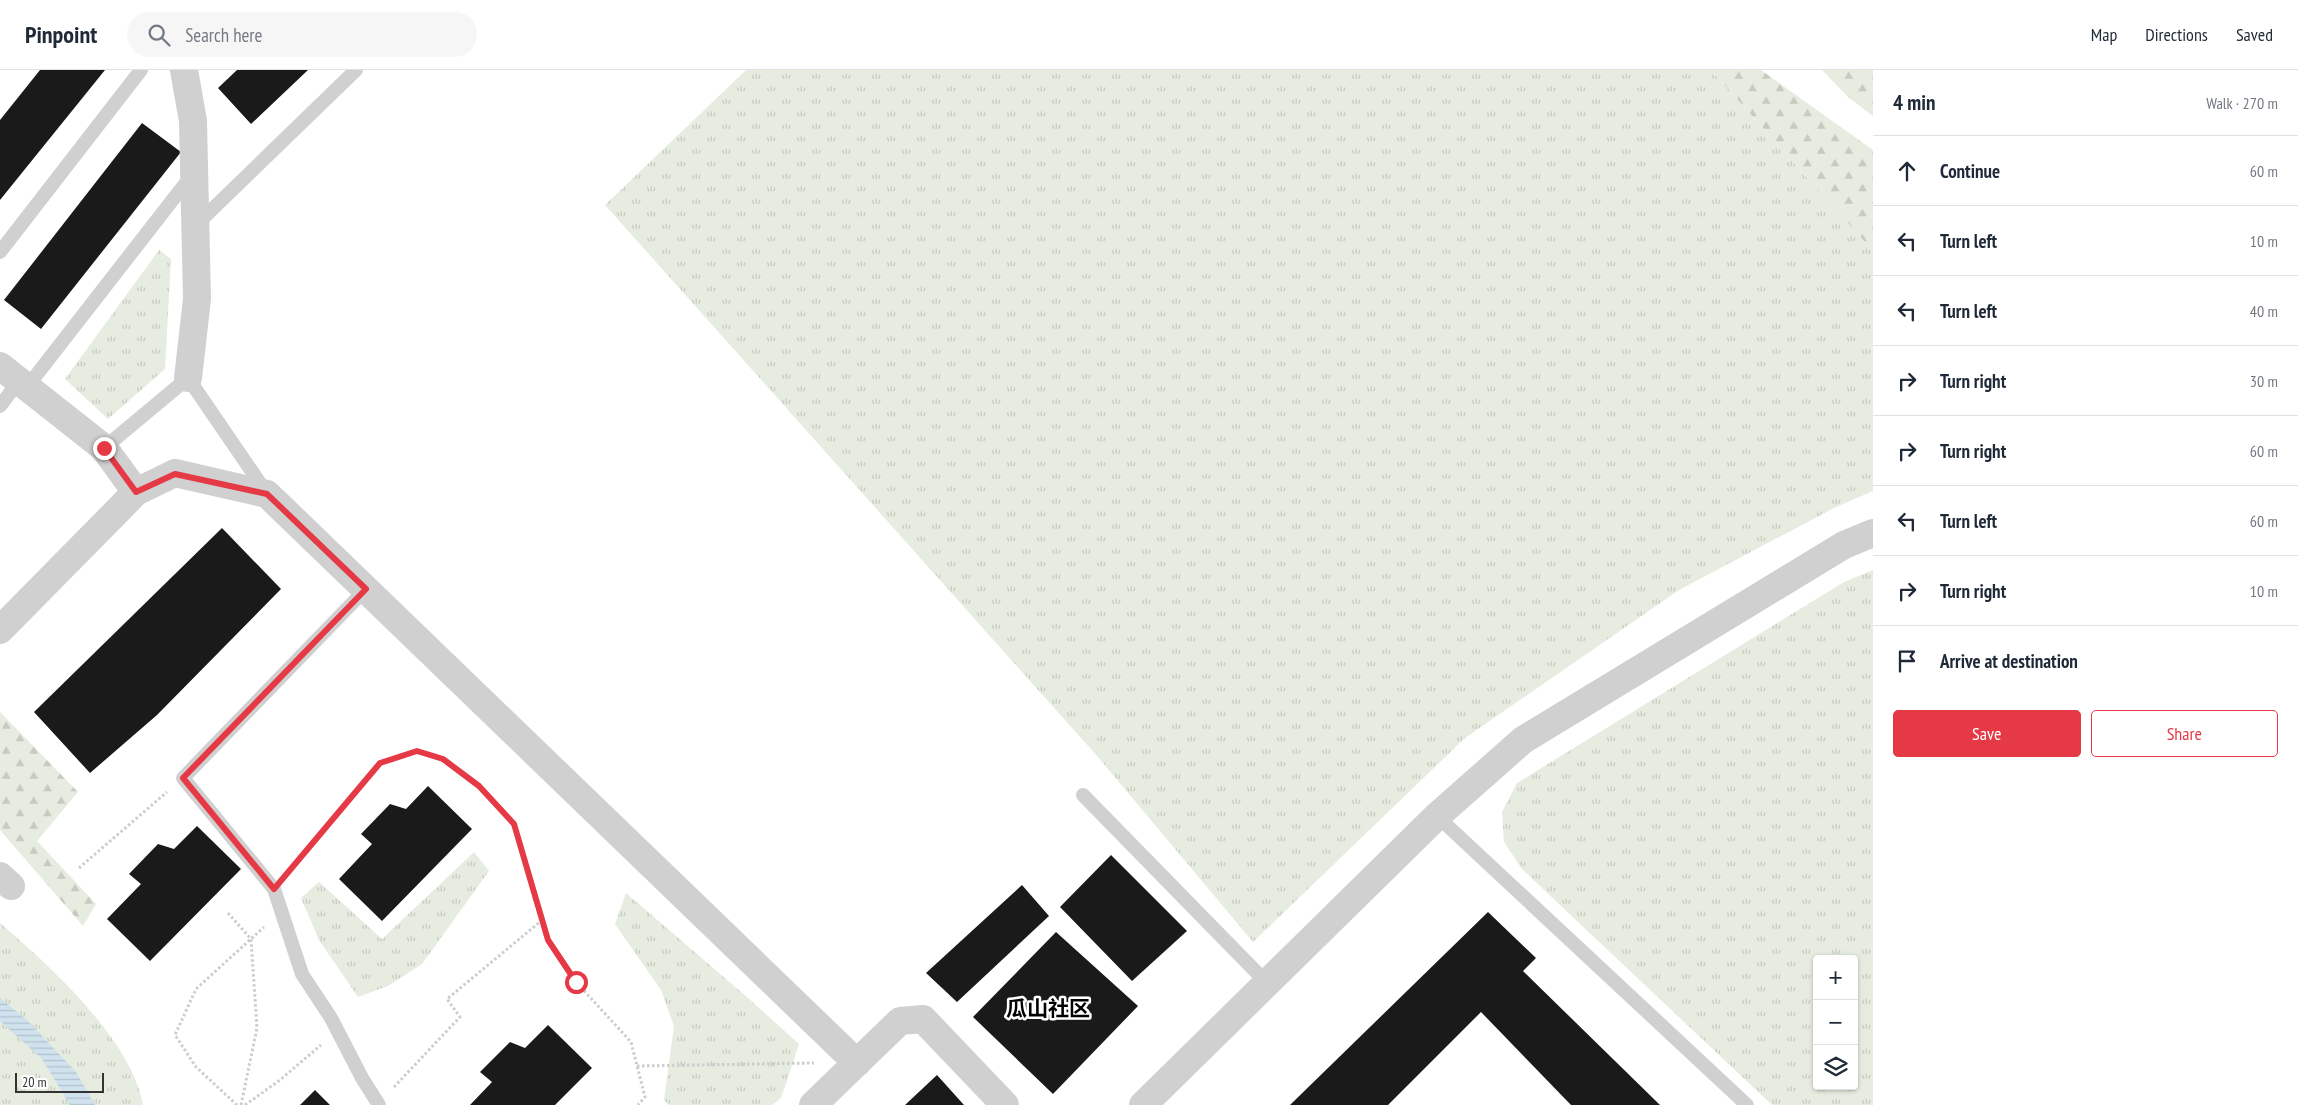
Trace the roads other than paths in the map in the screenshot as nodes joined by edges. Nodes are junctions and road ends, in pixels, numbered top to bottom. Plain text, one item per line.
1 (141, 70) edge
2 (185, 70) edge
3 (356, 70) edge
4 (194, 172) junction
5 (195, 226) junction
6 (0, 252) edge
7 (15, 378) edge
8 (188, 378) junction
9 (0, 406) edge
10 (104, 448) junction
11 (136, 492) junction
12 (267, 494) junction
13 (1873, 533) edge
14 (366, 589) junction
15 (0, 630) edge
16 (1083, 794) dead end
17 (1436, 816) junction
18 (1268, 983) junction
19 (857, 1063) junction
20 (1158, 1100) edge
21 (378, 1104) edge
22 (813, 1105) edge
23 (1005, 1105) edge
24 (1747, 1105) edge

1 - 6 lane
2 - 4 street
3 - 5 lane
4 - 5 street
4 - 7 lane
5 - 8 street
7 - 9 lane
7 - 10 street
8 - 10 lane
8 - 12 lane
10 - 11 street
11 - 12 street
11 - 15 street
12 - 14 street
13 - 17 street
14 - 19 street
14 - 21 lane
16 - 18 lane
17 - 18 street
17 - 24 lane
18 - 20 street
19 - 22 street
19 - 23 street

